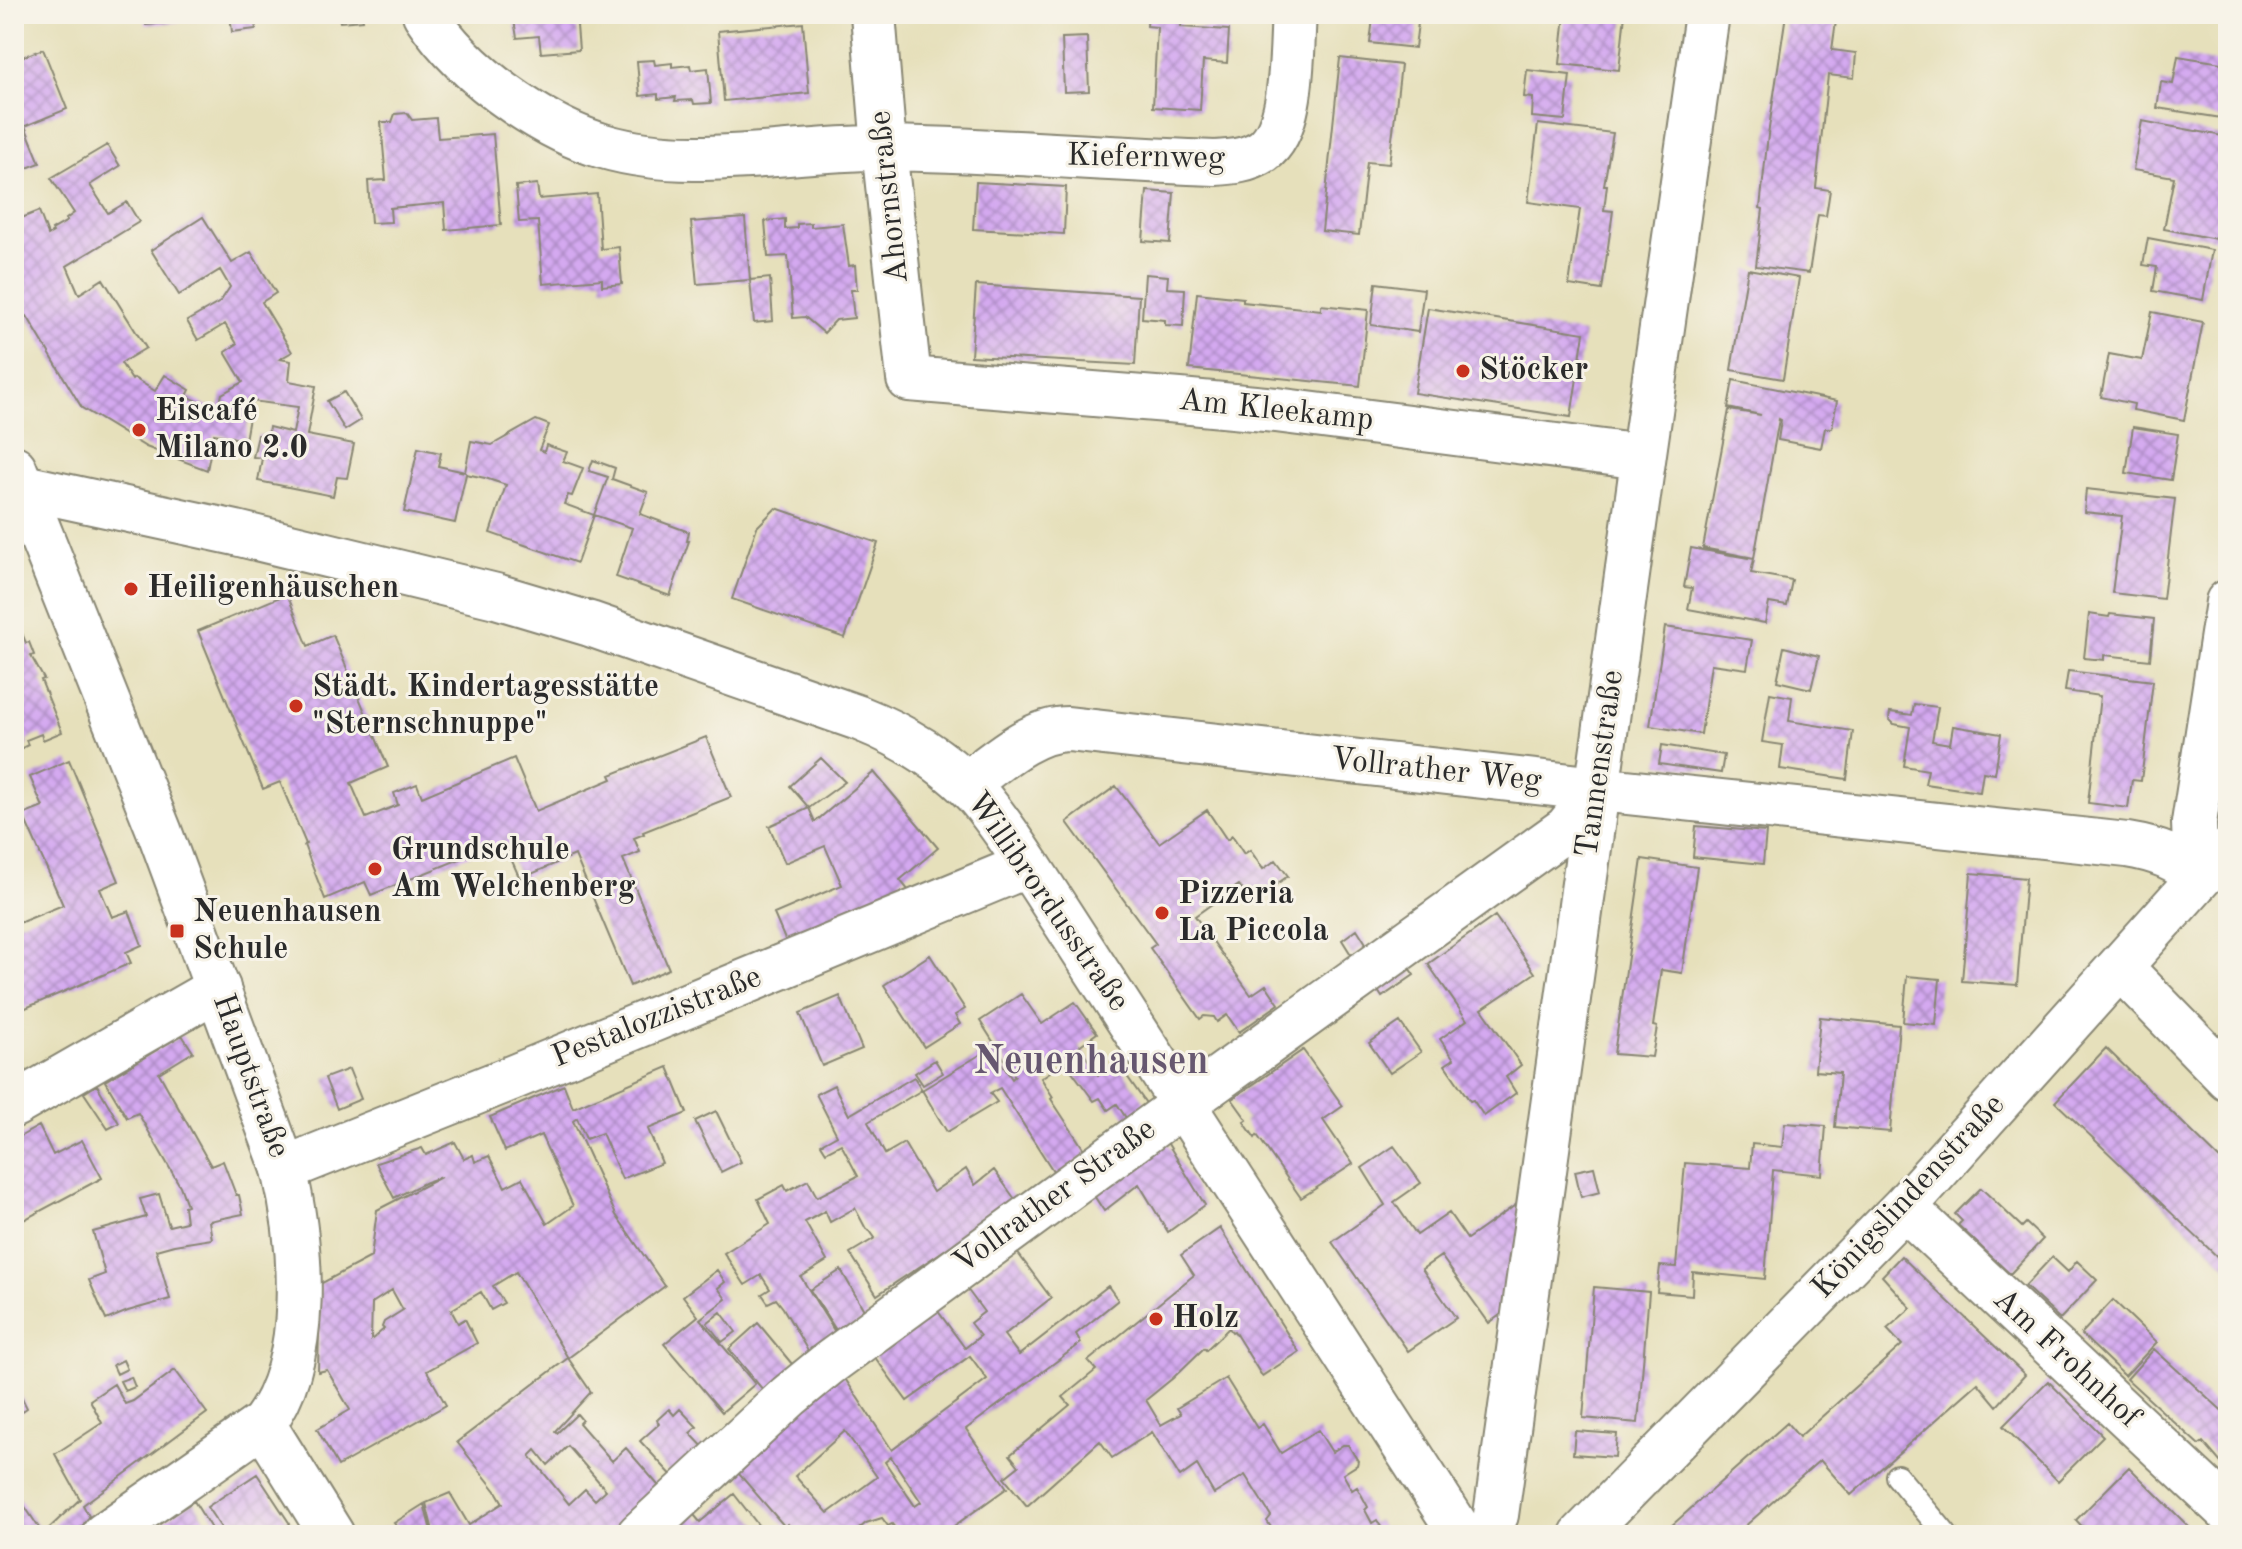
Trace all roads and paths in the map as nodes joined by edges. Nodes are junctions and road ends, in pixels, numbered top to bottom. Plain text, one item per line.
1 (425, 14) edge
2 (873, 14) edge
3 (1294, 14) edge
4 (1707, 14) edge
5 (884, 148) junction
6 (909, 379) joint
7 (1642, 457) junction
8 (16, 479) edge
9 (2228, 602) edge
10 (966, 784) junction
11 (1598, 789) junction
12 (2215, 863) edge
13 (1028, 865) junction
14 (2120, 967) junction
15 (218, 988) junction
16 (2228, 1078) edge
17 (1183, 1104) junction
18 (14, 1105) edge
19 (284, 1169) junction
20 (1904, 1207) junction
21 (263, 1424) junction
22 (1897, 1476) dead end
23 (2228, 1511) edge
24 (1479, 1525) edge
25 (104, 1535) edge
26 (332, 1535) edge
27 (639, 1535) edge
28 (1582, 1535) edge
29 (1946, 1535) edge

1 - 5 street, Kiefernweg
2 - 5 street, Ahornstraße
3 - 5 street, Kiefernweg
4 - 7 street, Tannenstraße
5 - 6 street, Ahornstraße
6 - 7 street, Am Kleekamp
7 - 11 street, Tannenstraße
8 - 10 street, Willibrordusstraße
8 - 15 street, Hauptstraße
9 - 12 street
10 - 11 street, Vollrather Weg
10 - 13 street, Willibrordusstraße
11 - 12 street, Vollrather Weg
11 - 17 street, Vollrather Straße
11 - 24 street, Tannenstraße
12 - 14 street, Königslindenstraße
13 - 17 street, Willibrordusstraße
13 - 19 street, Pestalozzistraße
14 - 16 street
14 - 20 street, Königslindenstraße
15 - 18 street
15 - 19 street, Hauptstraße
17 - 24 street, Willibrordusstraße
17 - 27 street, Vollrather Straße
19 - 21 street, Hauptstraße
20 - 23 street, Am Frohnhof
20 - 28 street, Königslindenstraße
21 - 25 street, Hauptstraße
21 - 26 street
22 - 29 lane

